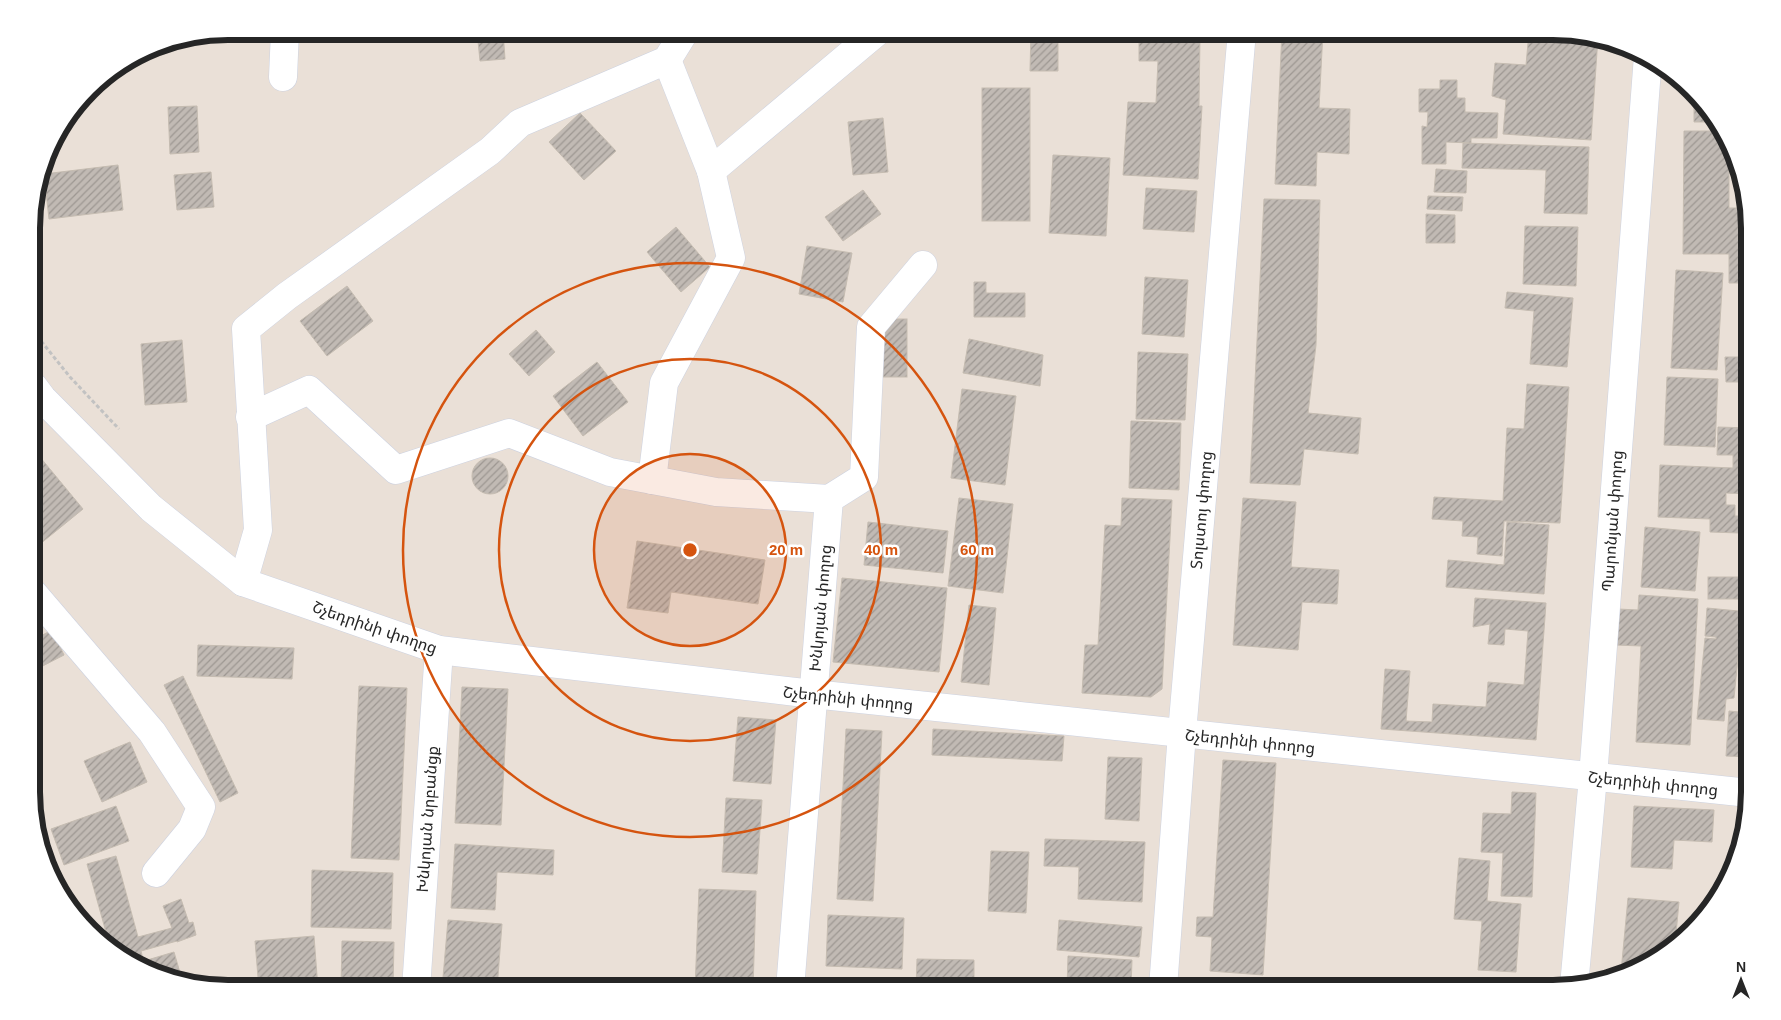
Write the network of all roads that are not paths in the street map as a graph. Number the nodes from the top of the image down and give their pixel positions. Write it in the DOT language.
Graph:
graph roads {
  1 [pos="285,40"];
  2 [pos="679,40"];
  3 [pos="867,40"];
  4 [pos="1241,40"];
  5 [pos="667,60"];
  6 [pos="1647,65"];
  7 [pos="284,77"];
  8 [pos="711,170"];
  9 [pos="923,264"];
  10 [pos="40,401"];
  11 [pos="250,417"];
  12 [pos="652,480"];
  13 [pos="829,499"];
  14 [pos="243,582"];
  15 [pos="40,601"];
  16 [pos="439,650"];
  17 [pos="813,694"];
  18 [pos="1182,734"];
  19 [pos="1593,777"];
  20 [pos="1741,793"];
  21 [pos="156,873"];
  22 [pos="1575,979"];
  23 [pos="417,980"];
  24 [pos="791,980"];
  25 [pos="1164,980"];
  1 -- 7 [label="street"];
  2 -- 5 [label="street"];
  3 -- 8 [label="street"];
  4 -- 18 [label="street, Տոլստոյ փողոց"];
  5 -- 8 [label="street"];
  5 -- 11 [label="street"];
  6 -- 19 [label="street, Պարոնյան փողոց"];
  8 -- 12 [label="street"];
  9 -- 13 [label="street"];
  10 -- 14 [label="street, Շչեդրինի փողոց"];
  11 -- 12 [label="street"];
  11 -- 14 [label="street"];
  12 -- 13 [label="street"];
  13 -- 17 [label="street, Խնկոյան փողոց"];
  14 -- 16 [label="street, Շչեդրինի փողոց"];
  15 -- 21 [label="street"];
  16 -- 17 [label="street, Շչեդրինի փողոց"];
  16 -- 23 [label="street, Խնկոյան նրբանցք"];
  17 -- 18 [label="street, Շչեդրինի փողոց"];
  17 -- 24 [label="street, Խնկոյան փողոց"];
  18 -- 19 [label="street, Շչեդրինի փողոց"];
  18 -- 25 [label="street, Տոլստոյ փողոց"];
  19 -- 20 [label="street, Շչեդրինի փողոց"];
  19 -- 22 [label="street, Պարոնյան փողոց"];
}
